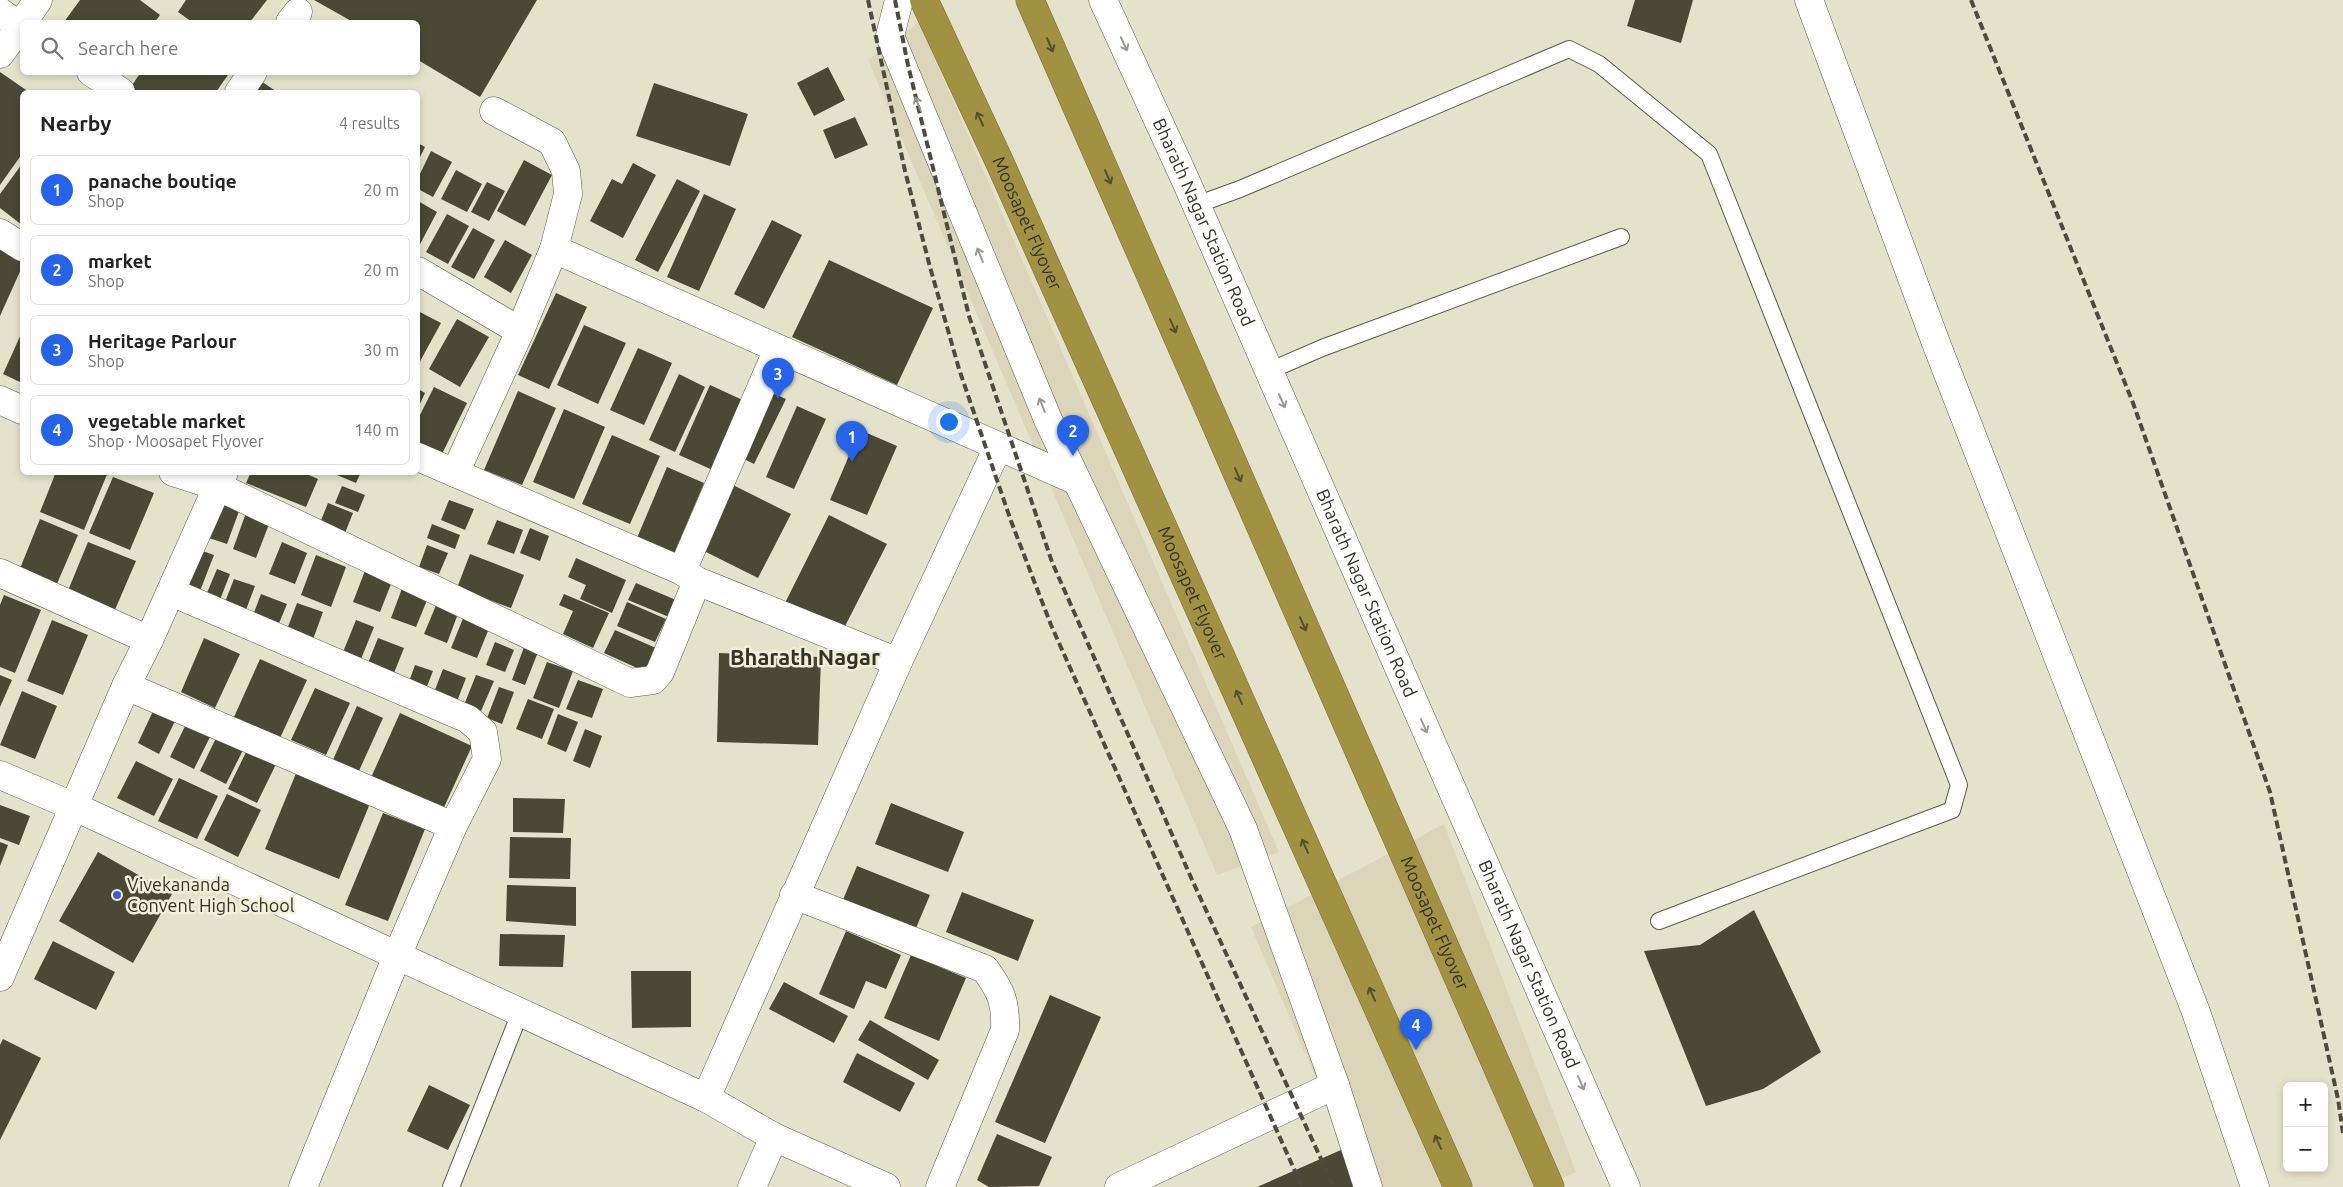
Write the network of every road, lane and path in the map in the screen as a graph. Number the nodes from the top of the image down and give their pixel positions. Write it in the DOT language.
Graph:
graph roads {
  1 [pos="38,0"];
  2 [pos="899,0"];
  3 [pos="924,0"];
  4 [pos="1030,0"];
  5 [pos="1104,0"];
  6 [pos="1809,0"];
  7 [pos="21,20"];
  8 [pos="18,23"];
  9 [pos="0,54"];
  10 [pos="96,75"];
  11 [pos="251,75"];
  12 [pos="118,90"];
  13 [pos="240,90"];
  14 [pos="494,111"];
  15 [pos="1196,205"];
  16 [pos="0,233"];
  17 [pos="1621,237"];
  18 [pos="20,246"];
  19 [pos="554,249"];
  20 [pos="420,272"];
  21 [pos="520,331"];
  22 [pos="778,349"];
  23 [pos="1269,371"];
  24 [pos="0,400"];
  25 [pos="20,409"];
  26 [pos="998,447"];
  27 [pos="420,458"];
  28 [pos="455,473"];
  29 [pos="191,475"];
  30 [pos="222,480"];
  31 [pos="1077,481"];
  32 [pos="1,575"];
  33 [pos="689,576"];
  34 [pos="171,592"];
  35 [pos="149,640"];
  36 [pos="898,662"];
  37 [pos="126,686"];
  38 [pos="0,775"];
  39 [pos="75,806"];
  40 [pos="453,826"];
  41 [pos="794,895"];
  42 [pos="1658,921"];
  43 [pos="397,956"];
  44 [pos="0,977"];
  45 [pos="520,1013"];
  46 [pos="1335,1085"];
  47 [pos="706,1098"];
  48 [pos="774,1137"];
  49 [pos="304,1187"];
  50 [pos="451,1187"];
  51 [pos="752,1187"];
  52 [pos="886,1187"];
  53 [pos="940,1187"];
  54 [pos="1119,1187"];
  55 [pos="1368,1187"];
  56 [pos="1458,1187"];
  57 [pos="1550,1187"];
  58 [pos="1626,1187"];
  59 [pos="2256,1187"];
  1 -- 7 [label="street"];
  31 -- 2 [label="street, one-way"];
  56 -- 3 [label="highway, Moosapet Flyover, one-way"];
  4 -- 57 [label="highway, Moosapet Flyover, one-way"];
  5 -- 15 [label="street, Bharath Nagar Station Road, one-way"];
  6 -- 59 [label="street"];
  8 -- 9 [label="street"];
  10 -- 12 [label="street"];
  11 -- 13 [label="street"];
  14 -- 19 [label="street"];
  15 -- 23 [label="street, Bharath Nagar Station Road"];
  15 -- 42 [label="lane"];
  16 -- 18 [label="street"];
  17 -- 23 [label="lane"];
  19 -- 21 [label="street"];
  19 -- 22 [label="street"];
  20 -- 21 [label="street"];
  21 -- 28 [label="street"];
  22 -- 26 [label="street"];
  22 -- 33 [label="street"];
  23 -- 58 [label="street, Bharath Nagar Station Road, one-way"];
  24 -- 25 [label="street"];
  26 -- 31 [label="street"];
  26 -- 36 [label="street"];
  27 -- 28 [label="street"];
  28 -- 33 [label="street"];
  29 -- 30 [label="street"];
  30 -- 33 [label="street"];
  30 -- 34 [label="street"];
  31 -- 46 [label="street"];
  32 -- 35 [label="street"];
  33 -- 36 [label="street"];
  34 -- 35 [label="street"];
  34 -- 40 [label="street"];
  35 -- 37 [label="street"];
  36 -- 41 [label="street"];
  37 -- 39 [label="street"];
  37 -- 40 [label="street"];
  38 -- 39 [label="street"];
  39 -- 43 [label="street"];
  39 -- 44 [label="street"];
  40 -- 43 [label="street"];
  41 -- 47 [label="street"];
  41 -- 53 [label="street"];
  43 -- 45 [label="street"];
  43 -- 49 [label="street"];
  45 -- 47 [label="street"];
  45 -- 50 [label="lane"];
  46 -- 54 [label="street"];
  46 -- 55 [label="street"];
  47 -- 48 [label="street"];
  48 -- 51 [label="street"];
  48 -- 52 [label="street"];
}
